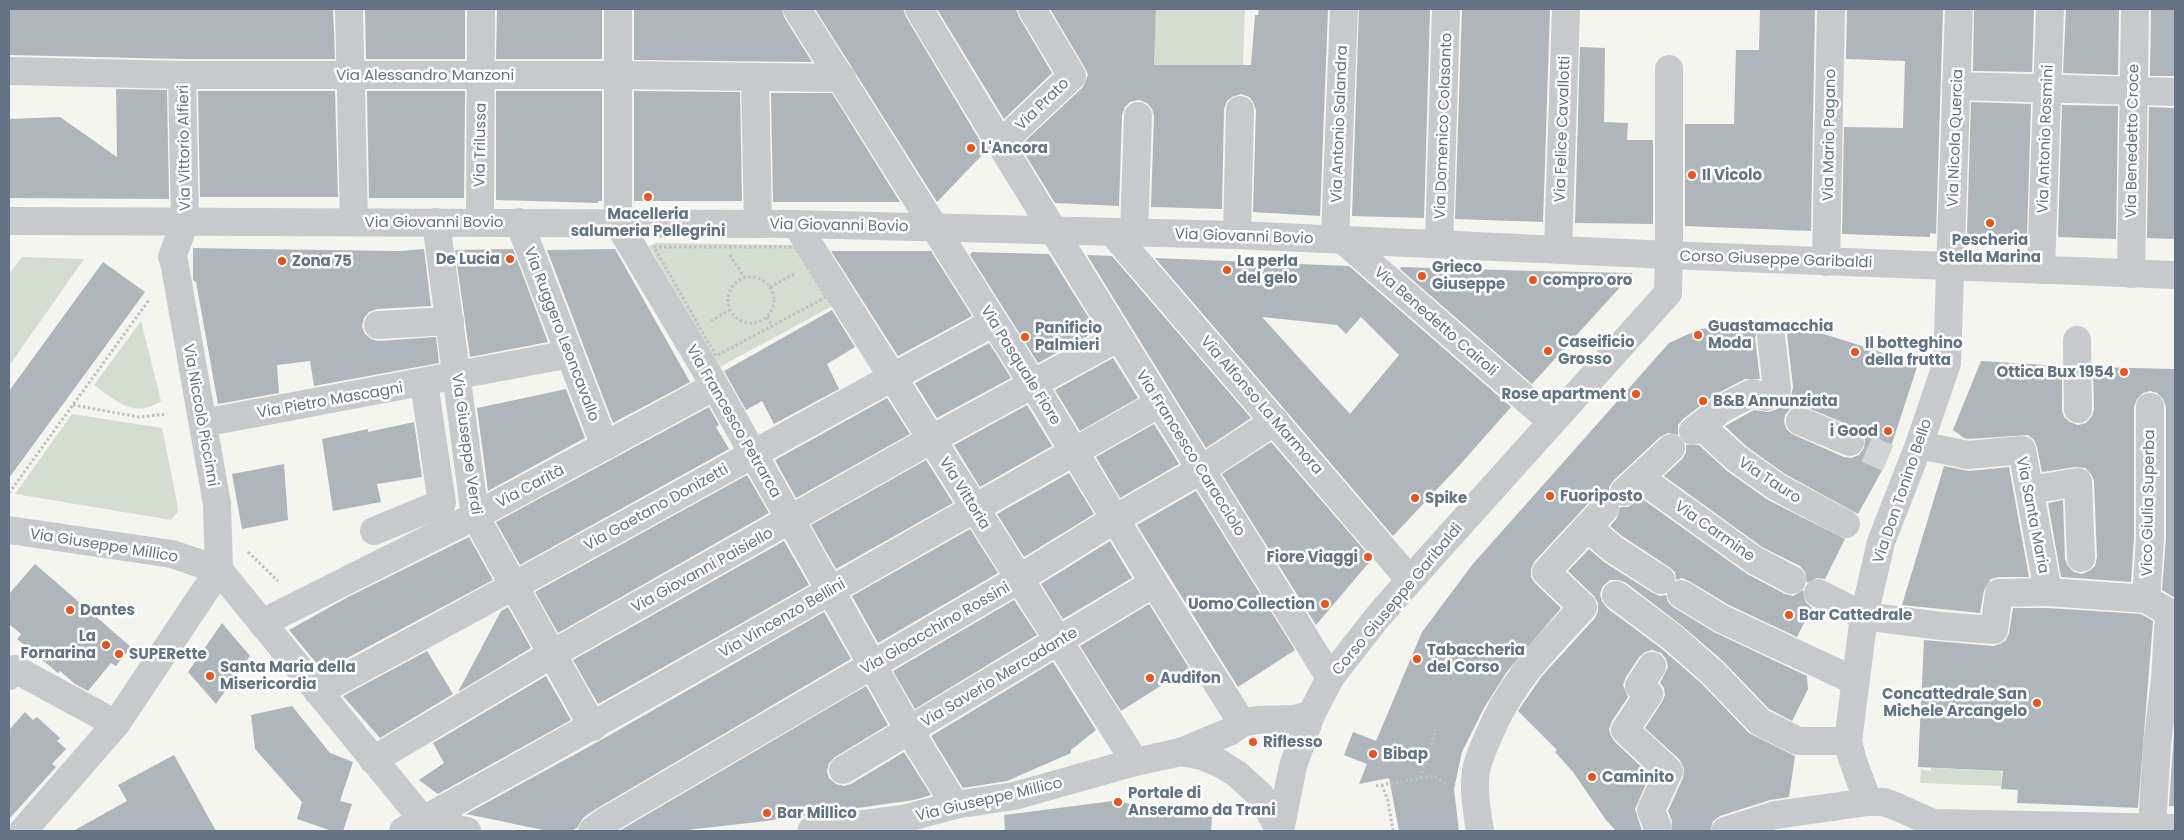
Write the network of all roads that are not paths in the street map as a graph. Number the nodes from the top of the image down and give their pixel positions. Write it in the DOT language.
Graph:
graph roads {
  1 [pos="350,9"];
  2 [pos="481,9"];
  3 [pos="618,9"];
  4 [pos="797,9"];
  5 [pos="919,9"];
  6 [pos="1032,9"];
  7 [pos="1344,9"];
  8 [pos="1446,9"];
  9 [pos="1566,9"];
  10 [pos="1831,9"];
  11 [pos="1959,9"];
  12 [pos="2050,9"];
  13 [pos="2136,9"];
  14 [pos="1668,68"];
  15 [pos="9,71"];
  16 [pos="182,75"];
  17 [pos="351,75"];
  18 [pos="481,75"];
  19 [pos="618,75"];
  20 [pos="755,77"];
  21 [pos="842,78"];
  22 [pos="1956,86"];
  23 [pos="2046,88"];
  24 [pos="2132,91"];
  25 [pos="2175,92"];
  26 [pos="1240,110"];
  27 [pos="1138,116"];
  28 [pos="1000,144"];
  29 [pos="9,221"];
  30 [pos="185,222"];
  31 [pos="354,222"];
  32 [pos="436,222"];
  33 [pos="480,222"];
  34 [pos="519,222"];
  35 [pos="618,223"];
  36 [pos="758,224"];
  37 [pos="796,224"];
  38 [pos="935,227"];
  39 [pos="1051,229"];
  40 [pos="1123,232"];
  41 [pos="1237,235"];
  42 [pos="1339,240"];
  43 [pos="1440,244"];
  44 [pos="1558,249"];
  45 [pos="1669,255"];
  46 [pos="1826,262"];
  47 [pos="1951,267"];
  48 [pos="2041,270"];
  49 [pos="2131,274"];
  50 [pos="2175,276"];
  51 [pos="450,321"];
  52 [pos="994,322"];
  53 [pos="378,325"];
  54 [pos="1771,336"];
  55 [pos="1119,337"];
  56 [pos="2077,340"];
  57 [pos="570,354"];
  58 [pos="458,376"];
  59 [pos="892,377"];
  60 [pos="424,383"];
  61 [pos="1033,384"];
  62 [pos="715,386"];
  63 [pos="1772,393"];
  64 [pos="1160,403"];
  65 [pos="2150,407"];
  66 [pos="2078,409"];
  67 [pos="1275,421"];
  68 [pos="1551,422"];
  69 [pos="203,423"];
  70 [pos="932,439"];
  71 [pos="605,446"];
  72 [pos="1670,448"];
  73 [pos="1074,451"];
  74 [pos="1882,451"];
  75 [pos="753,453"];
  76 [pos="1202,469"];
  77 [pos="2030,490"];
  78 [pos="1614,501"];
  79 [pos="975,508"];
  80 [pos="475,516"];
  81 [pos="1115,519"];
  82 [pos="791,520"];
  83 [pos="9,530"];
  84 [pos="374,531"];
  85 [pos="1881,542"];
  86 [pos="2080,558"];
  87 [pos="219,570"];
  88 [pos="1020,579"];
  89 [pos="1410,580"];
  90 [pos="1792,580"];
  91 [pos="1154,584"];
  92 [pos="516,586"];
  93 [pos="830,589"];
  94 [pos="2048,592"];
  95 [pos="1818,593"];
  96 [pos="1616,595"];
  97 [pos="2146,599"];
  98 [pos="2172,615"];
  99 [pos="1864,616"];
  100 [pos="262,623"];
  101 [pos="1059,641"];
  102 [pos="552,654"];
  103 [pos="872,664"];
  104 [pos="1652,666"];
  105 [pos="9,676"];
  106 [pos="1330,678"];
  107 [pos="1855,681"];
  108 [pos="2170,681"];
  109 [pos="318,692"];
  110 [pos="1311,715"];
  111 [pos="1242,723"];
  112 [pos="116,724"];
  113 [pos="593,727"];
  114 [pos="909,730"];
  115 [pos="1848,740"];
  116 [pos="2166,745"];
  117 [pos="1181,752"];
  118 [pos="373,760"];
  119 [pos="1135,762"];
  120 [pos="843,770"];
  121 [pos="1868,802"];
  122 [pos="955,805"];
  123 [pos="1775,823"];
  124 [pos="413,826"];
  125 [pos="1657,826"];
  126 [pos="2164,828"];
  127 [pos="1730,830"];
  128 [pos="22,831"];
  129 [pos="467,831"];
  130 [pos="592,831"];
  131 [pos="811,831"];
  132 [pos="1280,831"];
  133 [pos="1480,831"];
  1 -- 17 [label="street"];
  2 -- 18 [label="street, Via Trilussa"];
  3 -- 19 [label="street"];
  4 -- 21 [label="street, Via Pasquale Fiore"];
  5 -- 28 [label="street, Via Francesco Caracciolo"];
  6 -- 28 [label="street, Via Prato"];
  7 -- 42 [label="street, Via Antonio Salandra"];
  8 -- 43 [label="street, Via Domenico Colasanto"];
  9 -- 44 [label="street, Via Felice Cavallotti"];
  10 -- 46 [label="street, Via Mario Pagano"];
  11 -- 22 [label="street, Via Nicola Quercia"];
  12 -- 23 [label="street, Via Antonio Rosmini"];
  13 -- 24 [label="street, Via Benedetto Croce"];
  14 -- 45 [label="street"];
  15 -- 16 [label="street, Via Alessandro Manzoni"];
  16 -- 17 [label="street, Via Alessandro Manzoni"];
  16 -- 30 [label="street, Via Vittorio Alfieri"];
  17 -- 18 [label="street, Via Alessandro Manzoni"];
  17 -- 31 [label="street"];
  18 -- 19 [label="street, Via Alessandro Manzoni"];
  18 -- 33 [label="street, Via Trilussa"];
  19 -- 20 [label="street, Via Alessandro Manzoni"];
  19 -- 35 [label="street"];
  20 -- 21 [label="street, Via Alessandro Manzoni"];
  20 -- 36 [label="street"];
  21 -- 38 [label="street, Via Pasquale Fiore"];
  22 -- 23 [label="street"];
  22 -- 47 [label="street, Via Nicola Quercia"];
  23 -- 24 [label="street"];
  23 -- 48 [label="street, Via Antonio Rosmini"];
  24 -- 25 [label="street"];
  24 -- 49 [label="street, Via Benedetto Croce"];
  26 -- 41 [label="street"];
  27 -- 40 [label="street"];
  28 -- 39 [label="street, Via Francesco Caracciolo"];
  29 -- 30 [label="street, Via Giovanni Bovio"];
  30 -- 31 [label="street, Via Giovanni Bovio"];
  30 -- 69 [label="street, Via Niccolò Piccinni"];
  31 -- 32 [label="street, Via Giovanni Bovio"];
  32 -- 33 [label="street, Via Giovanni Bovio"];
  32 -- 51 [label="street, Via Giuseppe Verdi"];
  33 -- 34 [label="street, Via Giovanni Bovio"];
  34 -- 35 [label="street, Via Giovanni Bovio"];
  34 -- 57 [label="street, Via Ruggero Leoncavallo"];
  35 -- 36 [label="street, Via Giovanni Bovio"];
  35 -- 62 [label="street, Via Francesco Petrarca"];
  36 -- 37 [label="street, Via Giovanni Bovio"];
  37 -- 38 [label="street, Via Giovanni Bovio"];
  37 -- 59 [label="street, Via Vittoria"];
  38 -- 39 [label="street, Via Giovanni Bovio"];
  38 -- 52 [label="street, Via Pasquale Fiore"];
  39 -- 40 [label="street, Via Giovanni Bovio"];
  39 -- 55 [label="street, Via Francesco Caracciolo"];
  40 -- 41 [label="street, Via Giovanni Bovio"];
  40 -- 67 [label="street, Via Alfonso La Marmora"];
  41 -- 42 [label="street, Via Giovanni Bovio"];
  42 -- 43 [label="street, Via Giovanni Bovio"];
  42 -- 68 [label="street, Via Benedetto Cairoli"];
  43 -- 44 [label="street, Via Giovanni Bovio"];
  44 -- 45 [label="street, Via Giovanni Bovio"];
  45 -- 46 [label="street, Corso Giuseppe Garibaldi"];
  45 -- 68 [label="street, Corso Giuseppe Garibaldi"];
  46 -- 47 [label="street, Corso Giuseppe Garibaldi"];
  47 -- 48 [label="street, Corso Giuseppe Garibaldi"];
  47 -- 74 [label="street, Via Don Tonino Bello"];
  48 -- 49 [label="street, Corso Giuseppe Garibaldi"];
  49 -- 50 [label="street, Corso Giuseppe Garibaldi"];
  51 -- 53 [label="street"];
  51 -- 58 [label="street, Via Giuseppe Verdi"];
  52 -- 59 [label="street, Via Gaetano Donizetti"];
  52 -- 61 [label="street, Via Pasquale Fiore"];
  54 -- 63 [label="street"];
  55 -- 61 [label="street, Via Giovanni Paisiello"];
  55 -- 64 [label="street, Via Francesco Caracciolo"];
  56 -- 66 [label="street"];
  57 -- 58 [label="street, Via Pietro Mascagni"];
  57 -- 71 [label="street, Via Ruggero Leoncavallo"];
  58 -- 60 [label="street, Via Pietro Mascagni"];
  58 -- 80 [label="street, Via Giuseppe Verdi"];
  59 -- 70 [label="street, Via Vittoria"];
  59 -- 75 [label="street, Via Gaetano Donizetti"];
  60 -- 69 [label="street, Via Pietro Mascagni"];
  60 -- 84 [label="street"];
  61 -- 70 [label="street, Via Giovanni Paisiello"];
  61 -- 73 [label="street, Via Pasquale Fiore"];
  62 -- 71 [label="street, Via Carità"];
  62 -- 75 [label="street, Via Francesco Petrarca"];
  63 -- 74 [label="street"];
  63 -- 85 [label="street, Via Tauro"];
  64 -- 73 [label="street, Via Vincenzo Bellini"];
  64 -- 76 [label="street, Via Francesco Caracciolo"];
  65 -- 97 [label="street, Vico Giulia Superba"];
  67 -- 76 [label="street, Via Gioacchino Rossini"];
  67 -- 89 [label="street, Via Alfonso La Marmora"];
  68 -- 89 [label="street, Corso Giuseppe Garibaldi"];
  69 -- 87 [label="street, Via Niccolò Piccinni"];
  70 -- 79 [label="street, Via Vittoria"];
  70 -- 82 [label="street, Via Giovanni Paisiello"];
  71 -- 80 [label="street, Via Carità"];
  72 -- 78 [label="street"];
  73 -- 79 [label="street, Via Vincenzo Bellini"];
  73 -- 81 [label="street, Via Pasquale Fiore"];
  74 -- 77 [label="street, Via Santa Maria"];
  74 -- 85 [label="street, Via Don Tonino Bello"];
  75 -- 82 [label="street, Via Francesco Petrarca"];
  75 -- 92 [label="street, Via Gaetano Donizetti"];
  76 -- 81 [label="street, Via Gioacchino Rossini"];
  76 -- 106 [label="street, Via Francesco Caracciolo"];
  77 -- 86 [label="street"];
  77 -- 94 [label="street, Via Santa Maria"];
  78 -- 90 [label="street, Via Carmine"];
  78 -- 107 [label="street"];
  78 -- 133 [label="street"];
  79 -- 88 [label="street, Via Vittoria"];
  79 -- 93 [label="street, Via Vincenzo Bellini"];
  80 -- 92 [label="street, Via Giuseppe Verdi"];
  80 -- 100 [label="street, Via Carità"];
  81 -- 88 [label="street, Via Gioacchino Rossini"];
  81 -- 91 [label="street, Via Pasquale Fiore"];
  82 -- 93 [label="street, Via Francesco Petrarca"];
  82 -- 102 [label="street, Via Giovanni Paisiello"];
  83 -- 87 [label="street, Via Giuseppe Millico"];
  85 -- 99 [label="street, Via Don Tonino Bello"];
  87 -- 100 [label="street"];
  87 -- 112 [label="street"];
  88 -- 101 [label="street, Via Vittoria"];
  88 -- 103 [label="street, Via Gioacchino Rossini"];
  89 -- 106 [label="street, Corso Giuseppe Garibaldi"];
  91 -- 101 [label="street, Via Saverio Mercadante"];
  91 -- 111 [label="street, Via Pasquale Fiore"];
  92 -- 102 [label="street, Via Giuseppe Verdi"];
  92 -- 109 [label="street, Via Gaetano Donizetti"];
  93 -- 103 [label="street, Via Francesco Petrarca"];
  93 -- 113 [label="street, Via Vincenzo Bellini"];
  94 -- 97 [label="street"];
  94 -- 99 [label="street"];
  95 -- 99 [label="street"];
  96 -- 115 [label="street"];
  97 -- 98 [label="street"];
  98 -- 108 [label="street"];
  99 -- 107 [label="street, Via Don Tonino Bello"];
  100 -- 109 [label="street"];
  101 -- 114 [label="street, Via Saverio Mercadante"];
  101 -- 119 [label="street, Via Vittoria"];
  102 -- 113 [label="street, Via Giuseppe Verdi"];
  102 -- 118 [label="street, Via Giovanni Paisiello"];
  103 -- 114 [label="street, Via Francesco Petrarca"];
  103 -- 130 [label="street, Via Gioacchino Rossini"];
  104 -- 125 [label="street"];
  105 -- 112 [label="street"];
  106 -- 110 [label="street, Corso Giuseppe Garibaldi"];
  107 -- 115 [label="street, Via Don Tonino Bello"];
  108 -- 116 [label="street"];
  109 -- 118 [label="street"];
  110 -- 111 [label="street"];
  110 -- 132 [label="street, Corso Giuseppe Garibaldi"];
  111 -- 117 [label="street"];
  112 -- 128 [label="street"];
  113 -- 124 [label="street, Via Vincenzo Bellini"];
  114 -- 120 [label="street, Via Saverio Mercadante"];
  114 -- 122 [label="street, Via Francesco Petrarca"];
  115 -- 121 [label="street, Via Don Tonino Bello"];
  116 -- 126 [label="street"];
  117 -- 119 [label="street, Via Giuseppe Millico"];
  117 -- 132 [label="street"];
  118 -- 124 [label="street"];
  119 -- 122 [label="street, Via Giuseppe Millico"];
  121 -- 123 [label="street"];
  121 -- 126 [label="street"];
  122 -- 131 [label="street, Via Giuseppe Millico"];
  123 -- 127 [label="street"];
  124 -- 129 [label="street"];
}
